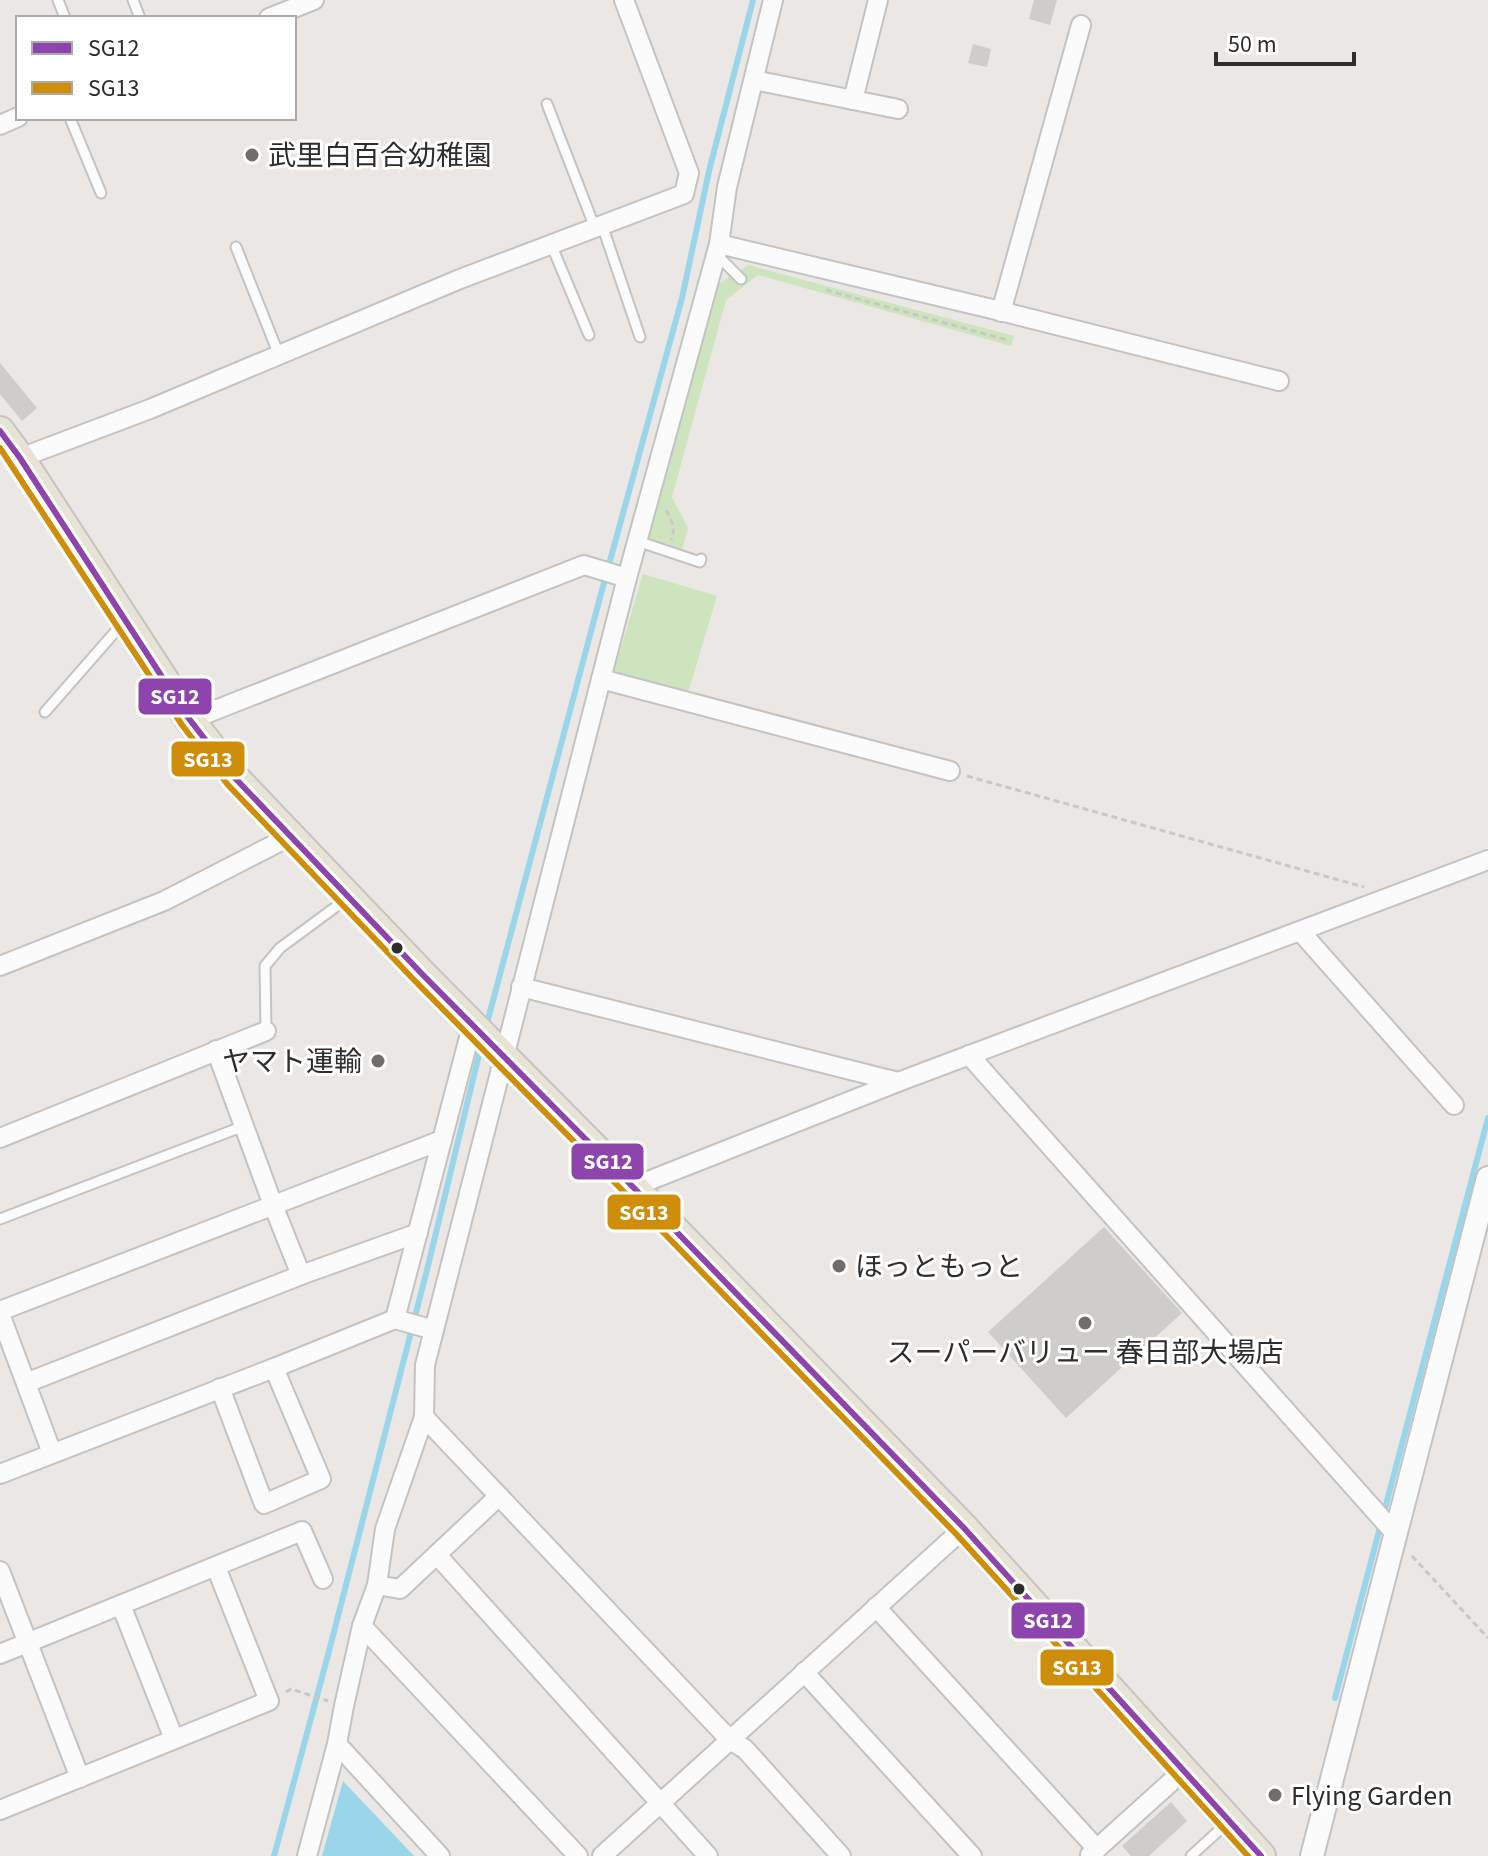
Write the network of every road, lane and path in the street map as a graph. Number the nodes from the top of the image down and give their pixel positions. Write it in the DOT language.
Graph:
graph roads {
  1 [pos="314,0"];
  2 [pos="624,0"];
  3 [pos="773,0"];
  4 [pos="878,0"];
  5 [pos="274,16"];
  6 [pos="1081,25"];
  7 [pos="754,80"];
  8 [pos="853,100"];
  9 [pos="547,104"];
  10 [pos="898,109"];
  11 [pos="71,120"];
  12 [pos="101,193"];
  13 [pos="598,226"];
  14 [pos="551,244"];
  15 [pos="236,247"];
  16 [pos="718,249"];
  17 [pos="741,279"];
  18 [pos="817,288"];
  19 [pos="1001,312"];
  20 [pos="589,335"];
  21 [pos="640,337"];
  22 [pos="1007,340"];
  23 [pos="279,355"];
  24 [pos="1279,381"];
  25 [pos="0,431"];
  26 [pos="20,458"];
  27 [pos="663,504"];
  28 [pos="637,541"];
  29 [pos="667,551"];
  30 [pos="701,559"];
  31 [pos="627,578"];
  32 [pos="125,620"];
  33 [pos="601,679"];
  34 [pos="45,712"];
  35 [pos="190,720"];
  36 [pos="950,771"];
  37 [pos="289,837"];
  38 [pos="1488,860"];
  39 [pos="1394,896"];
  40 [pos="348,898"];
  41 [pos="1300,931"];
  42 [pos="0,966"];
  43 [pos="521,987"];
  44 [pos="472,1026"];
  45 [pos="266,1031"];
  46 [pos="216,1050"];
  47 [pos="969,1055"];
  48 [pos="503,1057"];
  49 [pos="898,1082"];
  50 [pos="1454,1105"];
  51 [pos="244,1126"];
  52 [pos="0,1138"];
  53 [pos="442,1140"];
  54 [pos="1488,1178"];
  55 [pos="633,1187"];
  56 [pos="273,1205"];
  57 [pos="0,1219"];
  58 [pos="418,1233"];
  59 [pos="301,1275"];
  60 [pos="0,1313"];
  61 [pos="395,1319"];
  62 [pos="434,1330"];
  63 [pos="274,1368"];
  64 [pos="26,1383"];
  65 [pos="220,1388"];
  66 [pos="424,1417"];
  67 [pos="52,1453"];
  68 [pos="0,1474"];
  69 [pos="499,1496"];
  70 [pos="964,1528"];
  71 [pos="1394,1533"];
  72 [pos="437,1555"];
  73 [pos="216,1567"];
  74 [pos="0,1571"];
  75 [pos="323,1579"];
  76 [pos="377,1585"];
  77 [pos="121,1605"];
  78 [pos="876,1607"];
  79 [pos="362,1626"];
  80 [pos="1488,1638"];
  81 [pos="28,1642"];
  82 [pos="0,1654"];
  83 [pos="804,1672"];
  84 [pos="305,1694"];
  85 [pos="329,1702"];
  86 [pos="174,1739"];
  87 [pos="730,1740"];
  88 [pos="337,1744"];
  89 [pos="1183,1771"];
  90 [pos="80,1778"];
  91 [pos="659,1804"];
  92 [pos="0,1810"];
  93 [pos="1229,1821"];
  94 [pos="1092,1854"];
  95 [pos="307,1856"];
  96 [pos="440,1856"];
  97 [pos="578,1856"];
  98 [pos="602,1856"];
  99 [pos="708,1856"];
  100 [pos="841,1856"];
  101 [pos="972,1856"];
  102 [pos="1191,1856"];
  103 [pos="1261,1856"];
  104 [pos="1312,1856"];
  1 -- 5 [label="street"];
  2 -- 13 [label="street"];
  3 -- 7 [label="street"];
  4 -- 8 [label="street"];
  6 -- 19 [label="street"];
  7 -- 8 [label="street"];
  7 -- 16 [label="street"];
  8 -- 10 [label="street"];
  9 -- 13 [label="lane"];
  11 -- 12 [label="lane"];
  13 -- 14 [label="street"];
  13 -- 21 [label="lane"];
  14 -- 20 [label="lane"];
  14 -- 23 [label="street"];
  15 -- 23 [label="lane"];
  16 -- 17 [label="lane"];
  16 -- 19 [label="street"];
  16 -- 28 [label="street"];
  18 -- 22 [label="path"];
  19 -- 24 [label="street"];
  23 -- 26 [label="street"];
  25 -- 26 [label="main road"];
  26 -- 32 [label="main road"];
  27 -- 29 [label="path"];
  28 -- 29 [label="lane"];
  28 -- 31 [label="street"];
  29 -- 30 [label="lane"];
  31 -- 33 [label="street"];
  31 -- 35 [label="street"];
  32 -- 34 [label="lane"];
  32 -- 35 [label="main road"];
  33 -- 36 [label="street"];
  33 -- 43 [label="street"];
  35 -- 37 [label="main road"];
  36 -- 39 [label="path"];
  37 -- 40 [label="main road"];
  37 -- 42 [label="street"];
  38 -- 39 [label="street"];
  39 -- 41 [label="street"];
  40 -- 44 [label="main road"];
  40 -- 45 [label="lane"];
  41 -- 47 [label="street"];
  41 -- 50 [label="street"];
  43 -- 48 [label="street"];
  43 -- 49 [label="street"];
  44 -- 48 [label="main road"];
  44 -- 53 [label="street"];
  45 -- 46 [label="street"];
  46 -- 51 [label="street"];
  46 -- 52 [label="street"];
  47 -- 49 [label="street"];
  47 -- 71 [label="street"];
  48 -- 55 [label="main road"];
  48 -- 62 [label="street"];
  49 -- 55 [label="street"];
  51 -- 56 [label="street"];
  51 -- 57 [label="lane"];
  53 -- 56 [label="street"];
  53 -- 58 [label="street"];
  54 -- 71 [label="street"];
  55 -- 70 [label="main road"];
  56 -- 59 [label="street"];
  56 -- 60 [label="street"];
  58 -- 59 [label="street"];
  58 -- 61 [label="street"];
  59 -- 64 [label="street"];
  60 -- 64 [label="street"];
  61 -- 62 [label="street"];
  61 -- 63 [label="street"];
  62 -- 66 [label="street"];
  63 -- 65 [label="street"];
  63 -- 65 [label="street"];
  64 -- 67 [label="street"];
  65 -- 67 [label="street"];
  66 -- 69 [label="street"];
  66 -- 76 [label="street"];
  67 -- 68 [label="street"];
  69 -- 72 [label="street"];
  69 -- 87 [label="street"];
  70 -- 78 [label="street"];
  70 -- 89 [label="main road"];
  71 -- 80 [label="path"];
  71 -- 104 [label="street"];
  72 -- 76 [label="street"];
  72 -- 91 [label="street"];
  73 -- 75 [label="street"];
  73 -- 77 [label="street"];
  73 -- 86 [label="street"];
  74 -- 81 [label="street"];
  76 -- 79 [label="street"];
  77 -- 81 [label="street"];
  77 -- 86 [label="street"];
  78 -- 83 [label="street"];
  78 -- 94 [label="street"];
  79 -- 88 [label="street"];
  79 -- 97 [label="street"];
  81 -- 82 [label="street"];
  81 -- 90 [label="street"];
  83 -- 87 [label="street"];
  83 -- 101 [label="street"];
  84 -- 85 [label="path"];
  86 -- 90 [label="street"];
  87 -- 91 [label="street"];
  87 -- 100 [label="street"];
  88 -- 95 [label="street"];
  88 -- 96 [label="street"];
  89 -- 93 [label="main road"];
  89 -- 94 [label="street"];
  90 -- 92 [label="street"];
  91 -- 98 [label="street"];
  91 -- 99 [label="street"];
  93 -- 102 [label="lane"];
  93 -- 103 [label="main road"];
}
